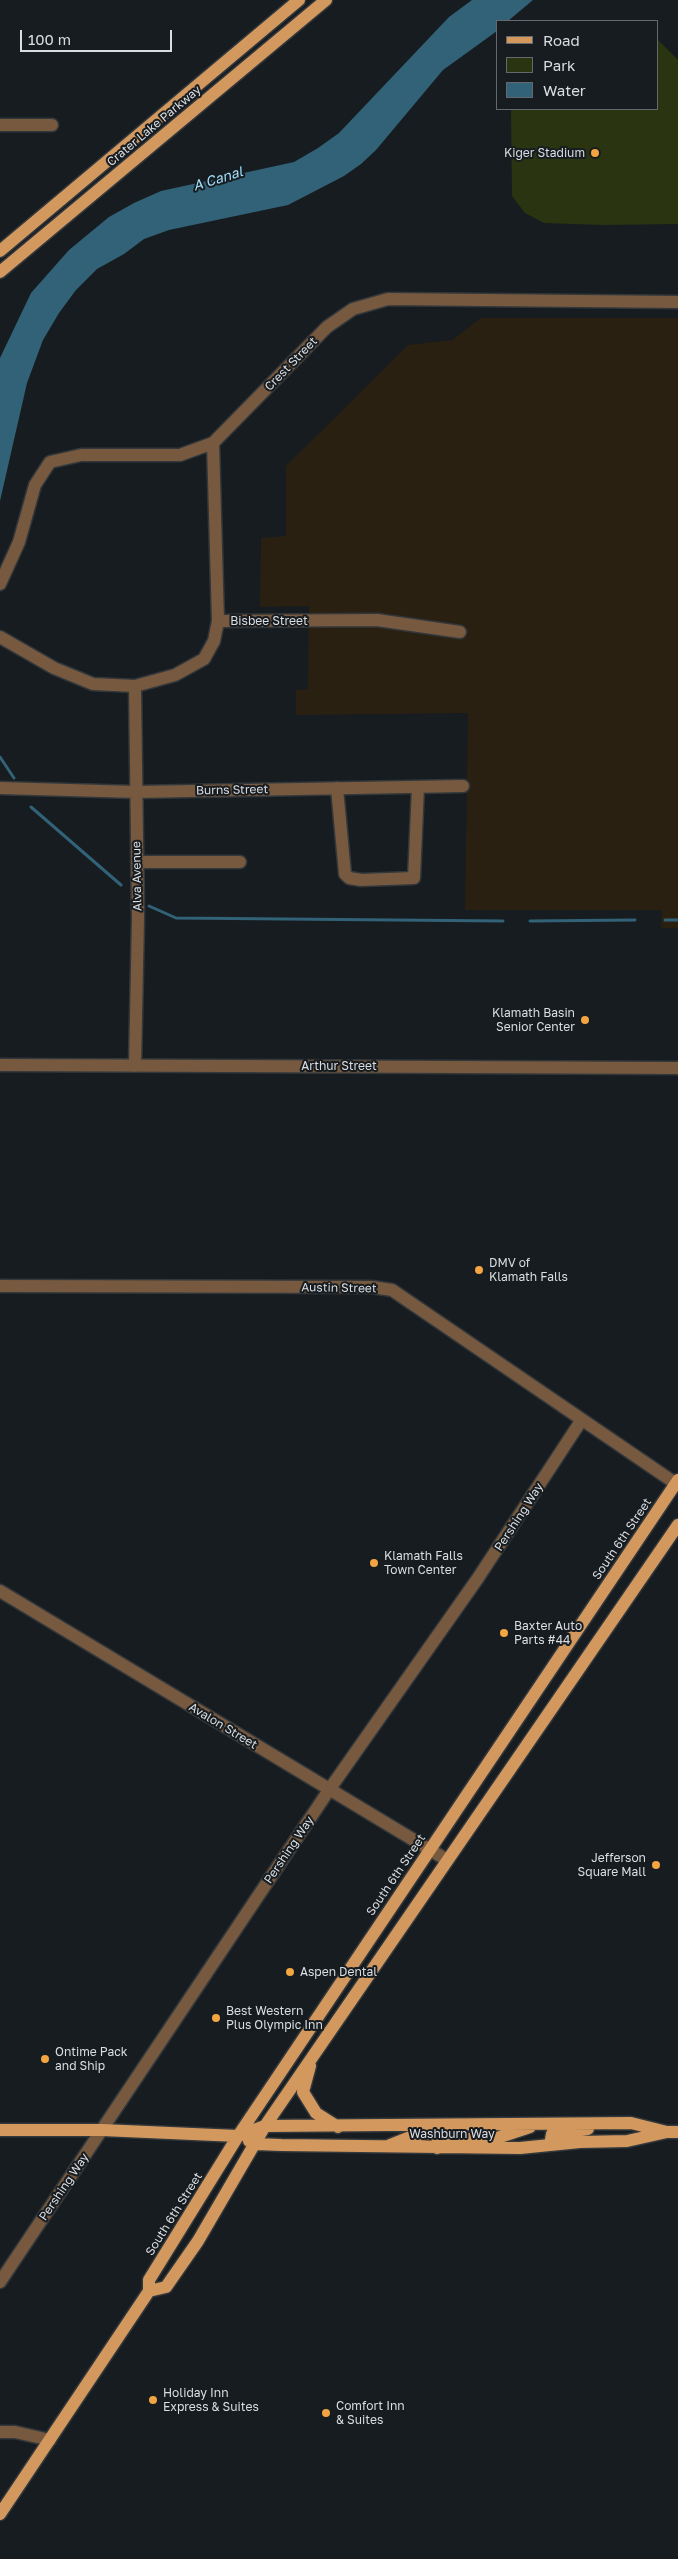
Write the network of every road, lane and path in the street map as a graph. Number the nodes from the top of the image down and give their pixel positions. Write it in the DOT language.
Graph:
graph roads {
  1 [pos="299,0"];
  2 [pos="326,0"];
  3 [pos="52,125"];
  4 [pos="0,126"];
  5 [pos="0,251"];
  6 [pos="0,272"];
  7 [pos="678,302"];
  8 [pos="213,443"];
  9 [pos="0,584"];
  10 [pos="218,621"];
  11 [pos="460,632"];
  12 [pos="0,637"];
  13 [pos="135,686"];
  14 [pos="463,786"];
  15 [pos="418,787"];
  16 [pos="0,788"];
  17 [pos="337,788"];
  18 [pos="136,792"];
  19 [pos="137,862"];
  20 [pos="240,862"];
  21 [pos="0,1065"];
  22 [pos="135,1066"];
  23 [pos="678,1068"];
  24 [pos="0,1286"];
  25 [pos="581,1421"];
  26 [pos="677,1483"];
  27 [pos="678,1526"];
  28 [pos="0,1591"];
  29 [pos="329,1790"];
  30 [pos="430,1850"];
  31 [pos="448,1860"];
  32 [pos="313,2056"];
  33 [pos="490,2123"];
  34 [pos="541,2123"];
  35 [pos="613,2123"];
  36 [pos="265,2126"];
  37 [pos="338,2127"];
  38 [pos="0,2130"];
  39 [pos="102,2130"];
  40 [pos="673,2132"];
  41 [pos="238,2136"];
  42 [pos="256,2144"];
  43 [pos="550,2145"];
  44 [pos="386,2147"];
  45 [pos="438,2148"];
  46 [pos="0,2282"];
  47 [pos="149,2291"];
  48 [pos="0,2432"];
  49 [pos="50,2440"];
  50 [pos="0,2514"];
  1 -- 5 [label="main road, Crater Lake Parkway"];
  2 -- 6 [label="main road, Crater Lake Parkway"];
  3 -- 4 [label="street"];
  7 -- 8 [label="street, Crest Street"];
  8 -- 9 [label="street, Crest Street"];
  8 -- 10 [label="street"];
  10 -- 11 [label="street, Bisbee Street"];
  10 -- 13 [label="street, Bisbee Street"];
  12 -- 13 [label="street, Bisbee Street"];
  13 -- 18 [label="street, Alva Avenue"];
  14 -- 15 [label="street, Burns Street"];
  15 -- 17 [label="street, Burns Street"];
  15 -- 17 [label="street"];
  16 -- 18 [label="street, Burns Street"];
  17 -- 18 [label="street, Burns Street"];
  18 -- 19 [label="street, Alva Avenue"];
  19 -- 20 [label="street"];
  19 -- 22 [label="street, Alva Avenue"];
  21 -- 22 [label="street, Arthur Street"];
  22 -- 23 [label="street, Arthur Street"];
  24 -- 25 [label="street, Austin Street"];
  25 -- 26 [label="street, Austin Street"];
  25 -- 29 [label="street, Pershing Way"];
  26 -- 30 [label="main road, South 6th Street"];
  27 -- 31 [label="main road"];
  28 -- 29 [label="street, Avalon Street"];
  29 -- 30 [label="street, Avalon Street"];
  29 -- 39 [label="street, Pershing Way"];
  30 -- 31 [label="street, Avalon Street"];
  30 -- 41 [label="main road, South 6th Street"];
  31 -- 32 [label="main road"];
  32 -- 36 [label="main road"];
  32 -- 37 [label="main road"];
  33 -- 34 [label="main road, Washburn Way"];
  33 -- 37 [label="main road, Washburn Way"];
  33 -- 44 [label="main road"];
  34 -- 35 [label="main road, Washburn Way"];
  34 -- 45 [label="main road"];
  35 -- 40 [label="main road, Washburn Way"];
  35 -- 43 [label="main road"];
  36 -- 37 [label="main road, Washburn Way"];
  36 -- 41 [label="main road, Washburn Way"];
  36 -- 42 [label="main road"];
  38 -- 39 [label="main road, Washburn Way"];
  39 -- 41 [label="main road, Washburn Way"];
  39 -- 46 [label="street, Pershing Way"];
  40 -- 43 [label="main road, Washburn Way"];
  41 -- 42 [label="main road, Washburn Way"];
  41 -- 47 [label="main road, South 6th Street"];
  42 -- 44 [label="main road, Washburn Way"];
  42 -- 47 [label="main road"];
  43 -- 45 [label="main road, Washburn Way"];
  44 -- 45 [label="main road, Washburn Way"];
  47 -- 49 [label="main road, South 6th Street"];
  48 -- 49 [label="street"];
  49 -- 50 [label="main road, South 6th Street"];
}
